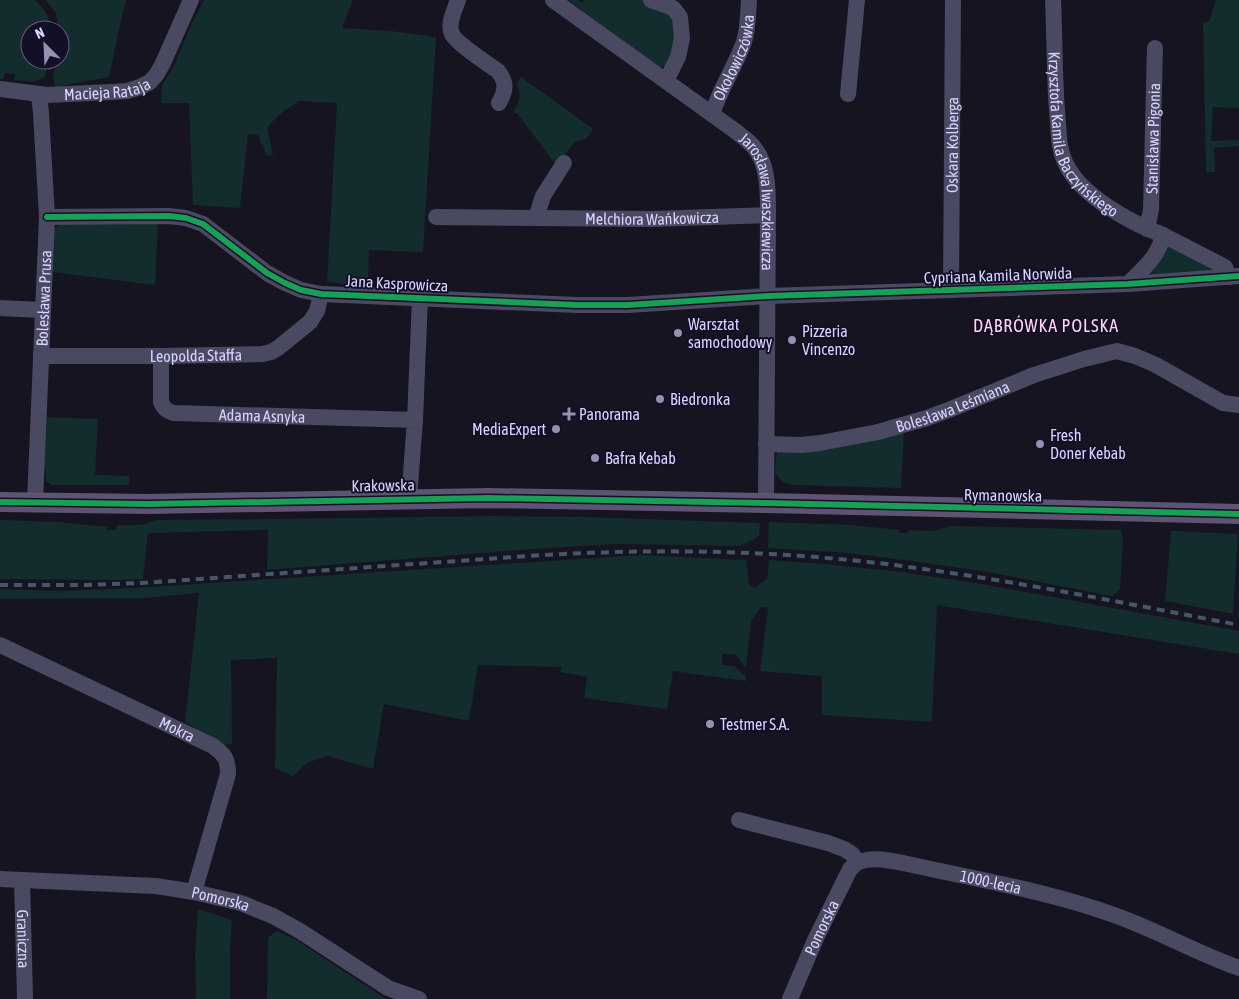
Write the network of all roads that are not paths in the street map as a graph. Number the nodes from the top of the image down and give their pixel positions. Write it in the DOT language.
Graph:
graph roads {
  1 [pos="191,0"];
  2 [pos="458,0"];
  3 [pos="553,0"];
  4 [pos="651,0"];
  5 [pos="749,0"];
  6 [pos="857,0"];
  7 [pos="953,0"];
  8 [pos="1053,0"];
  9 [pos="674,4"];
  10 [pos="1155,48"];
  11 [pos="666,81"];
  12 [pos="0,89"];
  13 [pos="848,94"];
  14 [pos="39,95"];
  15 [pos="499,103"];
  16 [pos="712,114"];
  17 [pos="564,163"];
  18 [pos="768,215"];
  19 [pos="47,217"];
  20 [pos="436,217"];
  21 [pos="536,218"];
  22 [pos="1147,229"];
  23 [pos="1163,235"];
  24 [pos="1234,277"];
  25 [pos="1128,284"];
  26 [pos="951,290"];
  27 [pos="321,294"];
  28 [pos="768,296"];
  29 [pos="420,298"];
  30 [pos="0,308"];
  31 [pos="42,310"];
  32 [pos="41,356"];
  33 [pos="161,356"];
  34 [pos="1239,404"];
  35 [pos="416,420"];
  36 [pos="766,444"];
  37 [pos="409,499"];
  38 [pos="0,502"];
  39 [pos="35,502"];
  40 [pos="766,503"];
  41 [pos="1239,514"];
  42 [pos="0,645"];
  43 [pos="739,820"];
  44 [pos="858,862"];
  45 [pos="0,879"];
  46 [pos="22,880"];
  47 [pos="194,892"];
  48 [pos="1239,968"];
  49 [pos="25,999"];
  50 [pos="419,999"];
  51 [pos="790,999"];
  1 -- 14 [label="street, Macieja Rataja"];
  2 -- 15 [label="street"];
  3 -- 11 [label="street, Jarosława Iwaszkiewicza"];
  4 -- 9 [label="street"];
  5 -- 16 [label="street, Okołowiczówka"];
  6 -- 13 [label="street"];
  7 -- 26 [label="street, Oskara Kolberga"];
  8 -- 22 [label="street, Krzysztofa Kamila Baczyńskiego"];
  9 -- 11 [label="street"];
  10 -- 22 [label="street, Stanisława Pigonia"];
  11 -- 16 [label="street, Jarosława Iwaszkiewicza"];
  12 -- 14 [label="street, Macieja Rataja"];
  14 -- 19 [label="street, Bolesława Prusa"];
  16 -- 18 [label="street, Jarosława Iwaszkiewicza"];
  17 -- 21 [label="street"];
  18 -- 21 [label="street, Melchiora Wańkowicza"];
  18 -- 28 [label="street, Jarosława Iwaszkiewicza"];
  19 -- 27 [label="street, Jana Kasprowicza"];
  19 -- 31 [label="street, Bolesława Prusa"];
  20 -- 21 [label="street, Melchiora Wańkowicza"];
  22 -- 23 [label="street, Krzysztofa Kamila Baczyńskiego"];
  23 -- 24 [label="street, Krzysztofa Kamila Baczyńskiego"];
  23 -- 25 [label="street"];
  24 -- 25 [label="street, Cypriana Kamila Norwida"];
  25 -- 26 [label="street, Cypriana Kamila Norwida"];
  26 -- 28 [label="street, Cypriana Kamila Norwida"];
  27 -- 29 [label="street, Jana Kasprowicza"];
  27 -- 33 [label="street, Leopolda Staffa"];
  28 -- 29 [label="street, Jana Kasprowicza"];
  28 -- 36 [label="street, Jarosława Iwaszkiewicza"];
  29 -- 35 [label="street"];
  30 -- 31 [label="street"];
  31 -- 32 [label="street, Bolesława Prusa"];
  32 -- 33 [label="street, Leopolda Staffa"];
  32 -- 39 [label="street, Bolesława Prusa"];
  33 -- 35 [label="street, Adama Asnyka"];
  34 -- 36 [label="street, Bolesława Leśmiana"];
  35 -- 37 [label="street"];
  36 -- 40 [label="street, Jarosława Iwaszkiewicza"];
  37 -- 39 [label="main road, Krakowska"];
  37 -- 40 [label="main road, Krakowska"];
  38 -- 39 [label="main road, Krakowska"];
  40 -- 41 [label="main road, Rymanowska"];
  42 -- 47 [label="street, Mokra"];
  43 -- 44 [label="street"];
  44 -- 48 [label="street, 1000-lecia"];
  44 -- 51 [label="street, Pomorska"];
  45 -- 46 [label="street, Pomorska"];
  46 -- 47 [label="street, Pomorska"];
  46 -- 49 [label="street, Graniczna"];
  47 -- 50 [label="street, Pomorska"];
}
